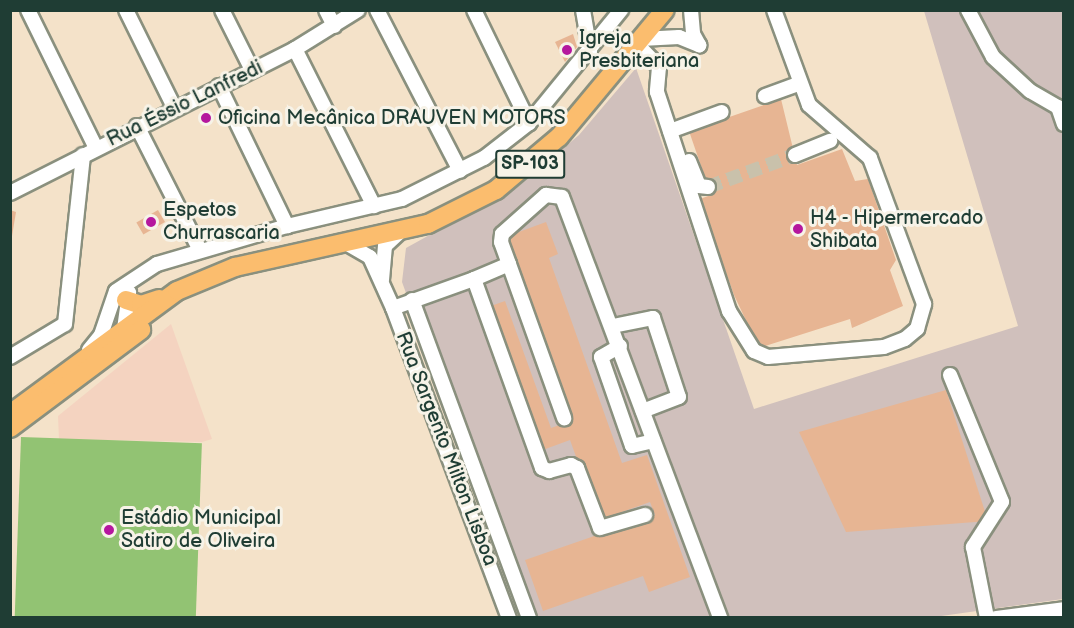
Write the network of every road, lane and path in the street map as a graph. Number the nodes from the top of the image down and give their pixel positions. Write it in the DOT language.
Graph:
graph roads {
  1 [pos="28,10"];
  2 [pos="126,10"];
  3 [pos="222,10"];
  4 [pos="326,10"];
  5 [pos="358,10"];
  6 [pos="377,10"];
  7 [pos="474,10"];
  8 [pos="583,10"];
  9 [pos="665,10"];
  10 [pos="691,10"];
  11 [pos="774,10"];
  12 [pos="968,10"];
  13 [pos="615,14"];
  14 [pos="334,26"];
  15 [pos="639,41"];
  16 [pos="296,49"];
  17 [pos="590,51"];
  18 [pos="252,70"];
  19 [pos="800,82"];
  20 [pos="219,86"];
  21 [pos="666,96"];
  22 [pos="765,96"];
  23 [pos="1061,106"];
  24 [pos="175,109"];
  25 [pos="722,112"];
  26 [pos="530,123"];
  27 [pos="1064,124"];
  28 [pos="137,126"];
  29 [pos="673,130"];
  30 [pos="830,141"];
  31 [pos="89,151"];
  32 [pos="795,155"];
  33 [pos="460,171"];
  34 [pos="12,187"];
  35 [pos="708,187"];
  36 [pos="374,206"];
  37 [pos="287,226"];
  38 [pos="406,228"];
  39 [pos="344,242"];
  40 [pos="200,250"];
  41 [pos="509,264"];
  42 [pos="140,272"];
  43 [pos="474,279"];
  44 [pos="381,282"];
  45 [pos="195,285"];
  46 [pos="169,295"];
  47 [pos="126,300"];
  48 [pos="412,300"];
  49 [pos="393,308"];
  50 [pos="613,326"];
  51 [pos="124,329"];
  52 [pos="620,346"];
  53 [pos="10,357"];
  54 [pos="76,363"];
  55 [pos="102,363"];
  56 [pos="950,375"];
  57 [pos="643,411"];
  58 [pos="10,414"];
  59 [pos="564,418"];
  60 [pos="10,428"];
  61 [pos="653,441"];
  62 [pos="645,515"];
  63 [pos="1064,609"];
  64 [pos="509,618"];
  65 [pos="529,618"];
  66 [pos="720,618"];
  67 [pos="987,618"];
  68 [pos="996,618"];
  1 -- 31 [label="street"];
  2 -- 24 [label="street"];
  3 -- 18 [label="street"];
  4 -- 14 [label="street"];
  5 -- 14 [label="street, Rua Éssio Lanfredi"];
  6 -- 33 [label="street"];
  7 -- 26 [label="street"];
  8 -- 17 [label="street"];
  9 -- 15 [label="main road, SP-103"];
  10 -- 15 [label="street"];
  11 -- 19 [label="street"];
  12 -- 23 [label="street"];
  13 -- 17 [label="street"];
  14 -- 16 [label="street, Rua Éssio Lanfredi"];
  15 -- 29 [label="street"];
  15 -- 38 [label="main road, SP-103"];
  16 -- 18 [label="street, Rua Éssio Lanfredi"];
  16 -- 36 [label="street"];
  17 -- 26 [label="street"];
  18 -- 20 [label="street, Rua Éssio Lanfredi"];
  19 -- 22 [label="street"];
  19 -- 29 [label="street"];
  20 -- 24 [label="street, Rua Éssio Lanfredi"];
  20 -- 37 [label="street"];
  21 -- 29 [label="street"];
  23 -- 27 [label="street"];
  24 -- 28 [label="street, Rua Éssio Lanfredi"];
  25 -- 29 [label="street"];
  26 -- 33 [label="street"];
  28 -- 31 [label="street, Rua Éssio Lanfredi"];
  28 -- 40 [label="street"];
  29 -- 35 [label="street"];
  30 -- 32 [label="street"];
  31 -- 34 [label="street, Rua Éssio Lanfredi"];
  31 -- 53 [label="street"];
  33 -- 36 [label="street"];
  36 -- 37 [label="street"];
  37 -- 40 [label="street"];
  38 -- 39 [label="main road, SP-103"];
  38 -- 44 [label="street"];
  39 -- 44 [label="street, Rua Sargento Milton Lisboa"];
  39 -- 45 [label="main road, SP-103"];
  40 -- 42 [label="street"];
  41 -- 43 [label="street"];
  41 -- 50 [label="street"];
  41 -- 59 [label="street"];
  42 -- 47 [label="street"];
  42 -- 54 [label="street"];
  43 -- 48 [label="street"];
  43 -- 62 [label="street"];
  44 -- 49 [label="street, Rua Sargento Milton Lisboa"];
  45 -- 46 [label="main road, SP-103"];
  45 -- 55 [label="main road"];
  46 -- 47 [label="main road"];
  46 -- 51 [label="main road, SP-103"];
  47 -- 51 [label="street"];
  48 -- 49 [label="street"];
  48 -- 65 [label="street"];
  49 -- 64 [label="street, Rua Sargento Milton Lisboa"];
  50 -- 52 [label="street"];
  50 -- 57 [label="street"];
  51 -- 54 [label="main road, SP-103"];
  51 -- 55 [label="main road"];
  52 -- 57 [label="street"];
  52 -- 61 [label="street"];
  54 -- 58 [label="main road, SP-103"];
  55 -- 60 [label="main road"];
  56 -- 67 [label="street"];
  57 -- 61 [label="street"];
  61 -- 66 [label="street"];
  63 -- 68 [label="street"];
}
